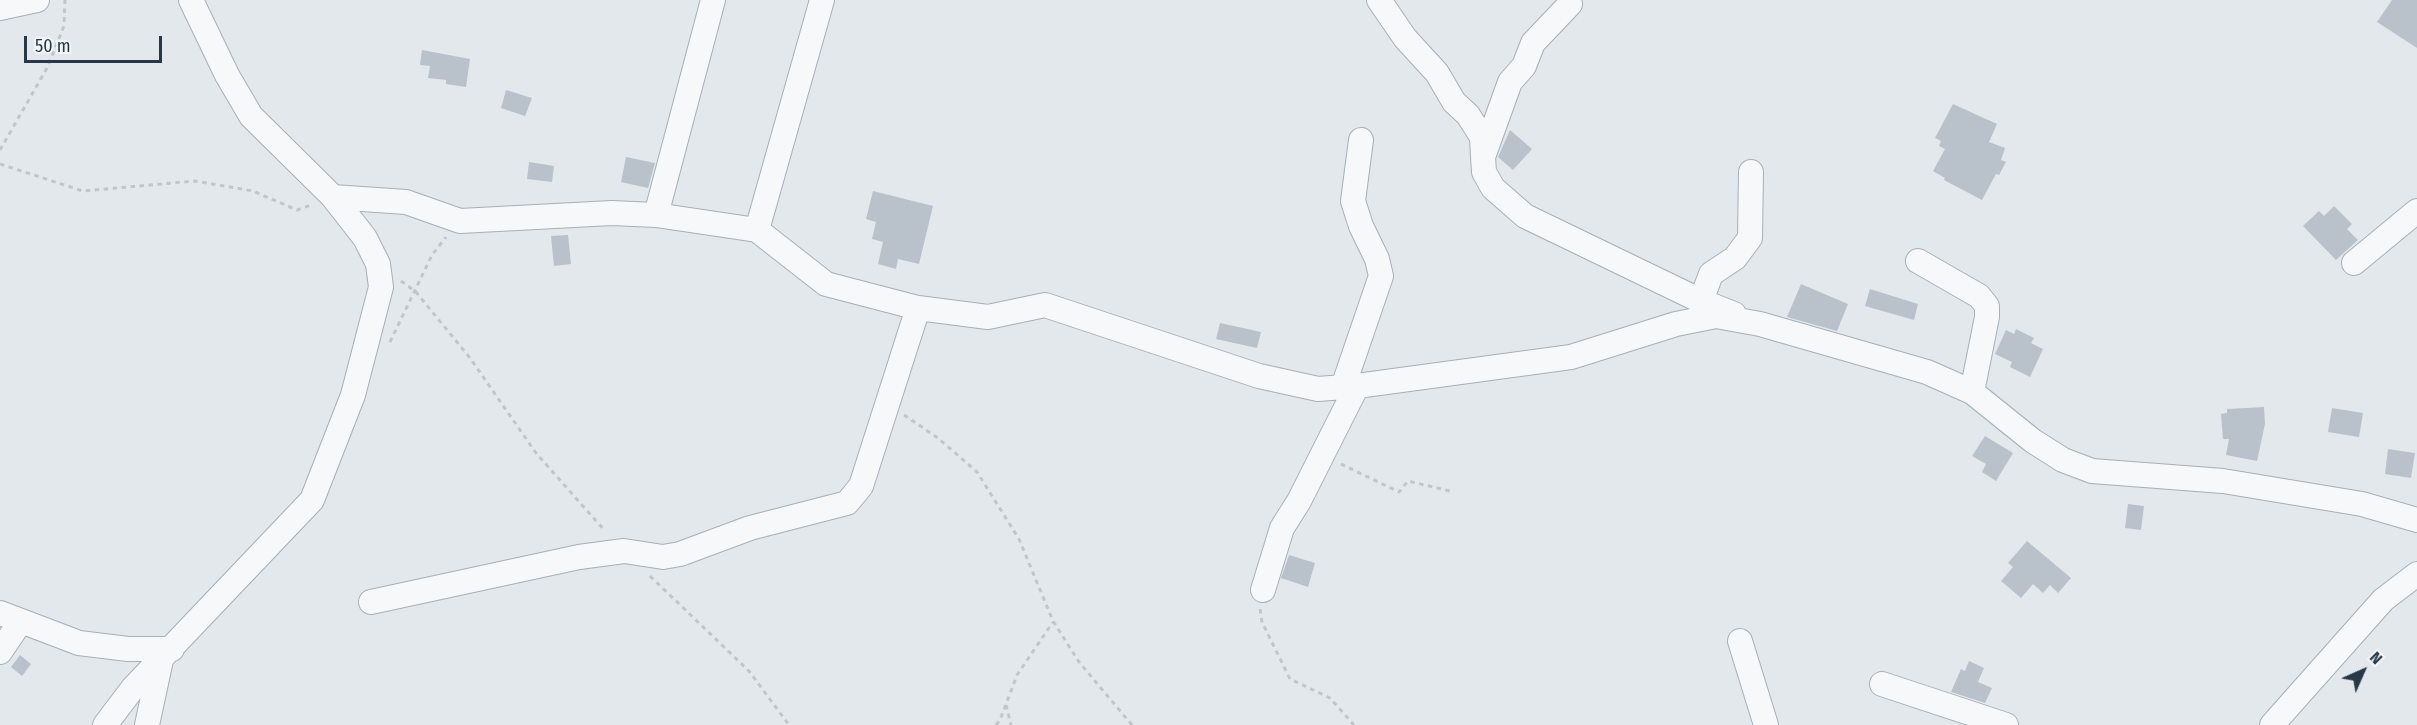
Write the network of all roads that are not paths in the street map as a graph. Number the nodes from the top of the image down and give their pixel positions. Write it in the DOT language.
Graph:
graph roads {
  1 [pos="37,0"];
  2 [pos="191,0"];
  3 [pos="713,0"];
  4 [pos="822,0"];
  5 [pos="1379,0"];
  6 [pos="1570,4"];
  7 [pos="0,8"];
  8 [pos="1361,140"];
  9 [pos="1483,157"];
  10 [pos="1751,172"];
  11 [pos="333,197"];
  12 [pos="2417,211"];
  13 [pos="656,215"];
  14 [pos="757,231"];
  15 [pos="1918,261"];
  16 [pos="2354,263"];
  17 [pos="1701,300"];
  18 [pos="918,308"];
  19 [pos="1760,324"];
  20 [pos="1350,387"];
  21 [pos="1972,392"];
  22 [pos="2417,520"];
  23 [pos="2417,574"];
  24 [pos="1263,590"];
  25 [pos="371,602"];
  26 [pos="11,617"];
  27 [pos="1740,641"];
  28 [pos="0,652"];
  29 [pos="166,655"];
  30 [pos="1882,684"];
  31 [pos="105,725"];
  32 [pos="147,725"];
  33 [pos="1766,725"];
  34 [pos="2006,725"];
  35 [pos="2272,725"];
  1 -- 7 [label="street"];
  2 -- 11 [label="street"];
  3 -- 13 [label="street"];
  4 -- 14 [label="street"];
  5 -- 9 [label="street"];
  6 -- 9 [label="street"];
  8 -- 20 [label="street"];
  9 -- 17 [label="street"];
  10 -- 17 [label="street"];
  11 -- 13 [label="street"];
  11 -- 29 [label="street"];
  12 -- 16 [label="street"];
  13 -- 14 [label="street"];
  14 -- 18 [label="street"];
  15 -- 21 [label="street"];
  17 -- 19 [label="street"];
  18 -- 20 [label="street"];
  18 -- 25 [label="street"];
  19 -- 20 [label="street"];
  19 -- 21 [label="street"];
  20 -- 24 [label="street"];
  21 -- 22 [label="street"];
  23 -- 35 [label="street"];
  26 -- 28 [label="street"];
  26 -- 29 [label="street"];
  27 -- 33 [label="street"];
  29 -- 31 [label="street"];
  29 -- 32 [label="street"];
  30 -- 34 [label="street"];
}
